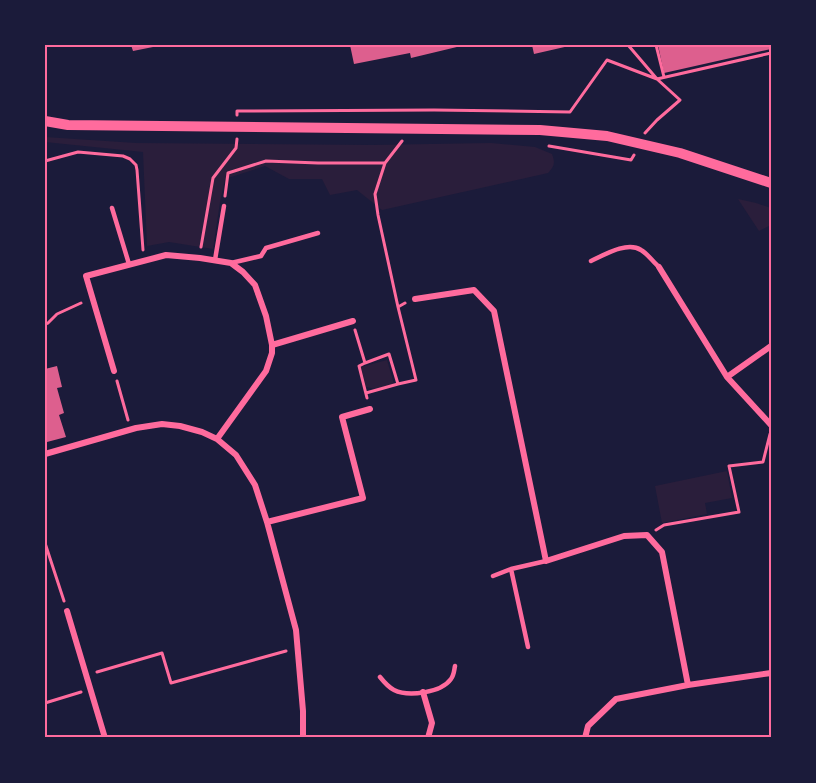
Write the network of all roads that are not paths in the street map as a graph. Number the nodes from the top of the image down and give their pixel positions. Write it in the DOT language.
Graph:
graph roads {
  1 [pos="45,121"];
  2 [pos="771,183"];
  3 [pos="224,206"];
  4 [pos="112,208"];
  5 [pos="318,233"];
  6 [pos="215,260"];
  7 [pos="591,261"];
  8 [pos="231,263"];
  9 [pos="129,264"];
  10 [pos="659,267"];
  11 [pos="415,299"];
  12 [pos="353,321"];
  13 [pos="272,345"];
  14 [pos="771,346"];
  15 [pos="114,371"];
  16 [pos="727,377"];
  17 [pos="370,409"];
  18 [pos="771,425"];
  19 [pos="218,439"];
  20 [pos="45,454"];
  21 [pos="267,522"];
  22 [pos="546,561"];
  23 [pos="510,569"];
  24 [pos="493,576"];
  25 [pos="67,611"];
  26 [pos="528,647"];
  27 [pos="455,666"];
  28 [pos="771,673"];
  29 [pos="380,677"];
  30 [pos="688,685"];
  31 [pos="423,692"];
  32 [pos="105,738"];
  33 [pos="303,738"];
  34 [pos="428,738"];
  35 [pos="585,738"];
  1 -- 2 [label="street"];
  3 -- 6 [label="lane"];
  4 -- 9 [label="lane"];
  5 -- 8 [label="lane"];
  6 -- 8 [label="street"];
  6 -- 9 [label="street"];
  7 -- 10 [label="lane"];
  8 -- 13 [label="street"];
  9 -- 15 [label="street"];
  10 -- 16 [label="street"];
  11 -- 22 [label="street"];
  12 -- 13 [label="street"];
  13 -- 19 [label="street"];
  14 -- 16 [label="street"];
  16 -- 18 [label="street"];
  17 -- 21 [label="street"];
  19 -- 20 [label="street"];
  19 -- 21 [label="street"];
  21 -- 33 [label="street"];
  22 -- 23 [label="lane"];
  22 -- 30 [label="street"];
  23 -- 24 [label="lane"];
  23 -- 26 [label="lane"];
  25 -- 32 [label="street"];
  27 -- 31 [label="lane"];
  28 -- 30 [label="street"];
  29 -- 31 [label="lane"];
  30 -- 35 [label="street"];
  31 -- 34 [label="street"];
}
